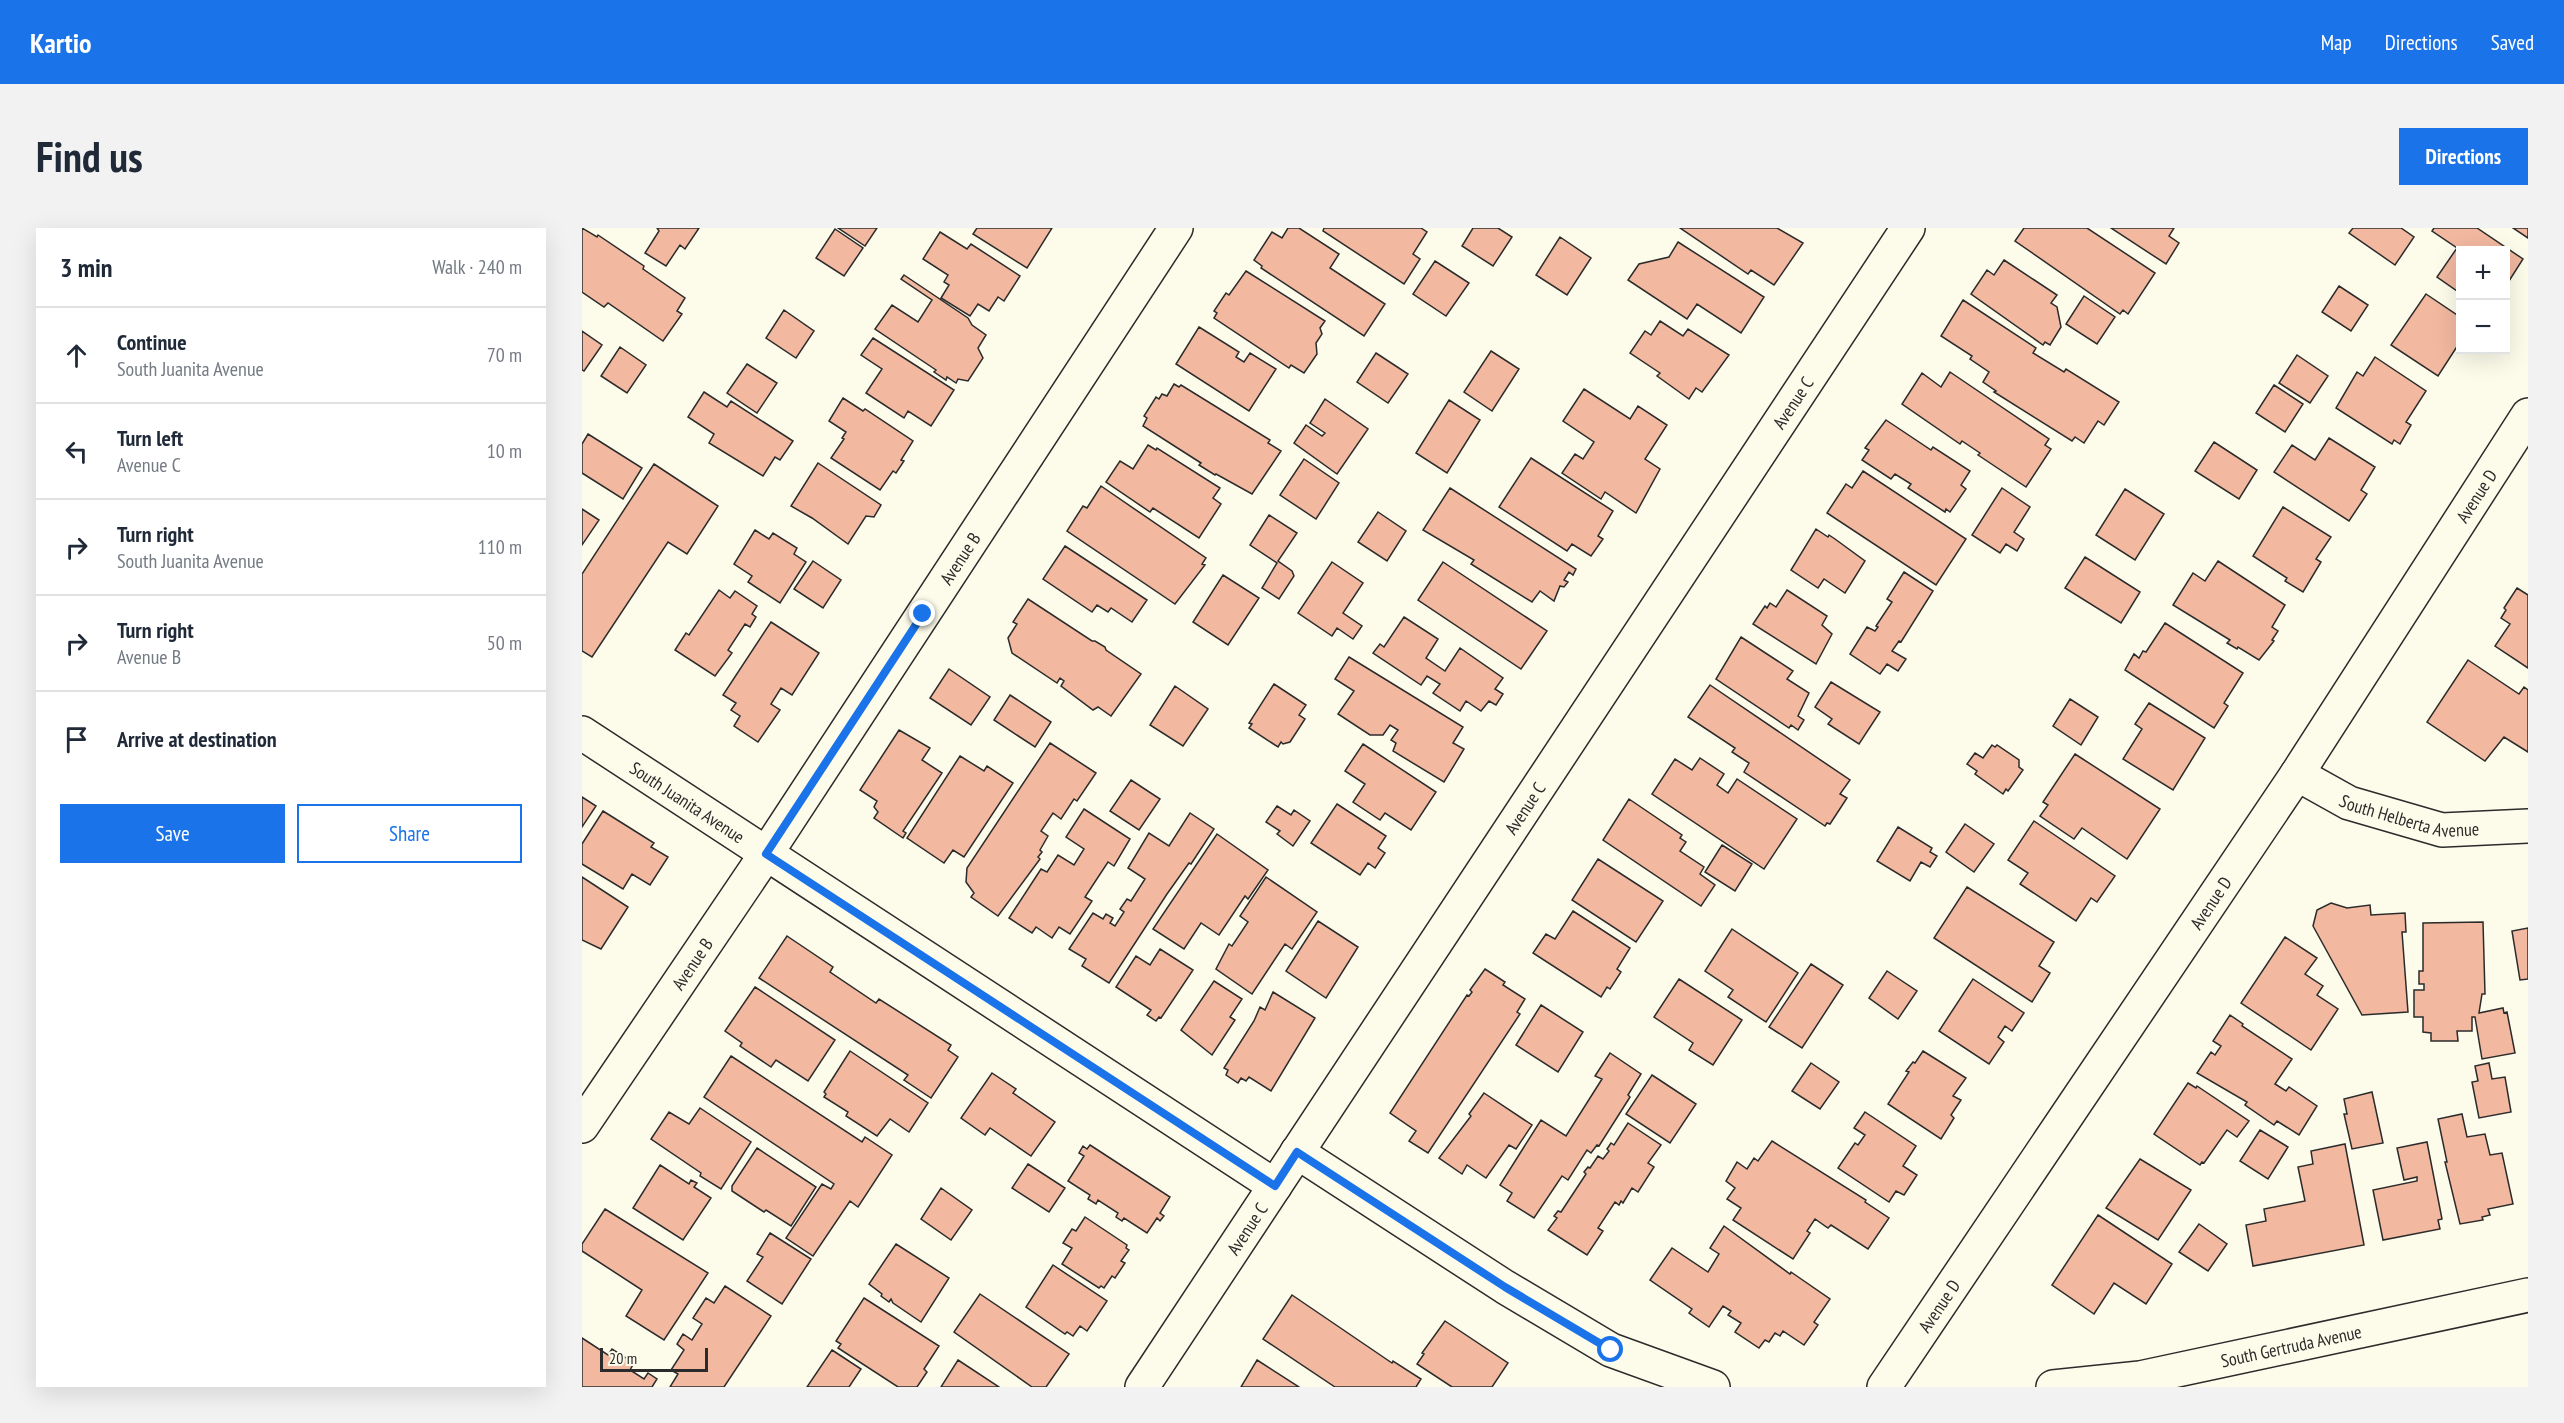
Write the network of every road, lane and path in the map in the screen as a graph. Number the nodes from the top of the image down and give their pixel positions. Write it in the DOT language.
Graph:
graph roads {
  1 [pos="1176,228"];
  2 [pos="1908,228"];
  3 [pos="2528,415"];
  4 [pos="582,733"];
  5 [pos="2297,774"];
  6 [pos="2528,826"];
  7 [pos="766,854"];
  8 [pos="582,1126"];
  9 [pos="1297,1152"];
  10 [pos="1275,1186"];
  11 [pos="2528,1295"];
  12 [pos="1142,1387"];
  13 [pos="1713,1387"];
  14 [pos="1884,1387"];
  15 [pos="2052,1387"];
  1 -- 7 [label="street, Avenue B"];
  2 -- 9 [label="street, Avenue C"];
  3 -- 5 [label="street, Avenue D"];
  4 -- 7 [label="street, South Juanita Avenue"];
  5 -- 6 [label="street, South Helberta Avenue"];
  5 -- 14 [label="street, Avenue D"];
  7 -- 8 [label="street, Avenue B"];
  7 -- 10 [label="street, South Juanita Avenue"];
  9 -- 10 [label="street, Avenue C"];
  9 -- 13 [label="street"];
  10 -- 12 [label="street, Avenue C"];
  11 -- 15 [label="street, South Gertruda Avenue"];
}
